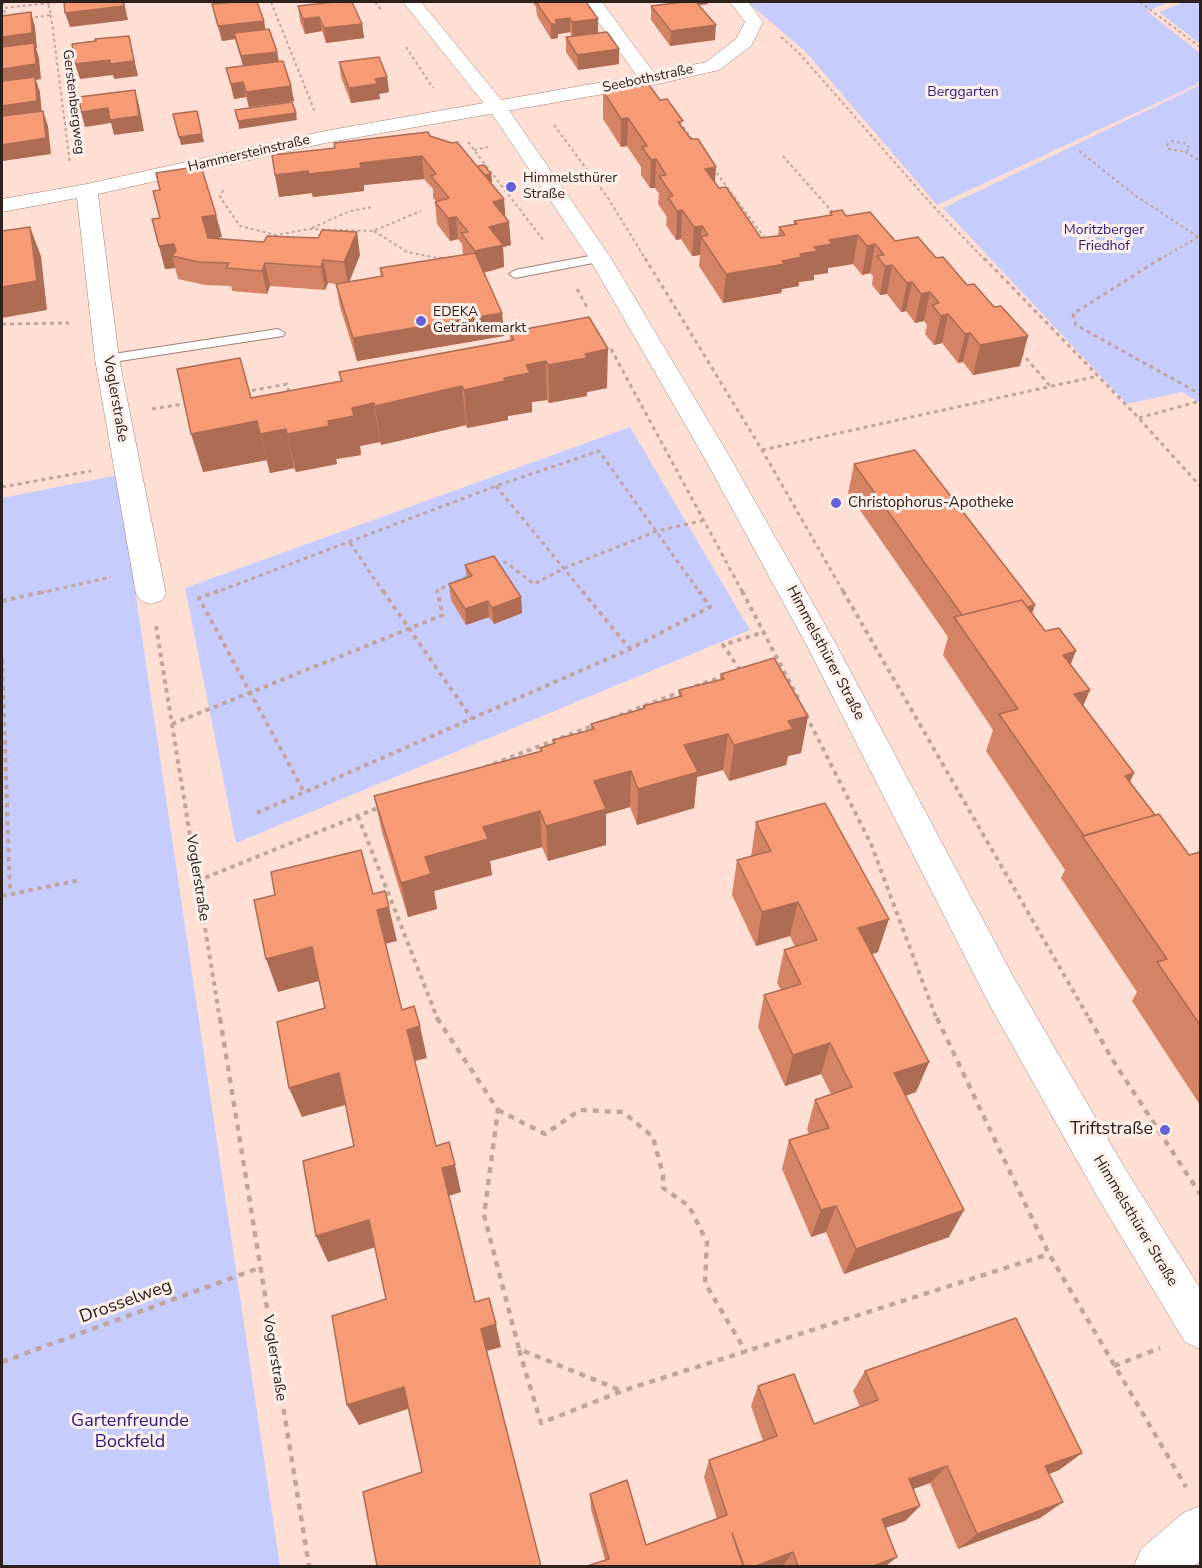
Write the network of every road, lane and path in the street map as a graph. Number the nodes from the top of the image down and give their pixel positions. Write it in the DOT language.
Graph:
graph roads {
  1 [pos="3,2"];
  2 [pos="59,2"];
  3 [pos="271,2"];
  4 [pos="375,2"];
  5 [pos="412,2"];
  6 [pos="592,2"];
  7 [pos="739,2"];
  8 [pos="1140,2"];
  9 [pos="48,3"];
  10 [pos="4,8"];
  11 [pos="51,15"];
  12 [pos="29,18"];
  13 [pos="387,18"];
  14 [pos="2,21"];
  15 [pos="754,22"];
  16 [pos="405,45"];
  17 [pos="1200,47"];
  18 [pos="649,80"];
  19 [pos="535,101"];
  20 [pos="497,107"];
  21 [pos="451,115"];
  22 [pos="325,137"];
  23 [pos="699,149"];
  24 [pos="1079,151"];
  25 [pos="1185,152"];
  26 [pos="783,156"];
  27 [pos="239,157"];
  28 [pos="1200,161"];
  29 [pos="713,168"];
  30 [pos="80,191"];
  31 [pos="2,205"];
  32 [pos="740,205"];
  33 [pos="372,207"];
  34 [pos="730,207"];
  35 [pos="421,211"];
  36 [pos="838,219"];
  37 [pos="309,229"];
  38 [pos="373,231"];
  39 [pos="882,234"];
  40 [pos="1200,237"];
  41 [pos="898,244"];
  42 [pos="765,250"];
  43 [pos="600,258"];
  44 [pos="453,261"];
  45 [pos="562,265"];
  46 [pos="515,274"];
  47 [pos="590,313"];
  48 [pos="103,322"];
  49 [pos="2,324"];
  50 [pos="278,333"];
  51 [pos="607,341"];
  52 [pos="1017,346"];
  53 [pos="107,358"];
  54 [pos="1098,376"];
  55 [pos="1050,386"];
  56 [pos="242,393"];
  57 [pos="1200,394"];
  58 [pos="197,401"];
  59 [pos="1200,401"];
  60 [pos="292,402"];
  61 [pos="119,416"];
  62 [pos="1139,418"];
  63 [pos="762,450"];
  64 [pos="127,464"];
  65 [pos="496,486"];
  66 [pos="1200,486"];
  67 [pos="2,487"];
  68 [pos="705,520"];
  69 [pos="657,531"];
  70 [pos="350,543"];
  71 [pos="565,568"];
  72 [pos="147,569"];
  73 [pos="486,570"];
  74 [pos="476,574"];
  75 [pos="151,594"];
  76 [pos="2,601"];
  77 [pos="409,629"];
  78 [pos="764,632"];
  79 [pos="630,650"];
  80 [pos="2,659"];
  81 [pos="252,693"];
  82 [pos="472,720"];
  83 [pos="172,724"];
  84 [pos="478,770"];
  85 [pos="304,792"];
  86 [pos="391,803"];
  87 [pos="257,813"];
  88 [pos="358,816"];
  89 [pos="80,880"];
  90 [pos="197,881"];
  91 [pos="10,893"];
  92 [pos="2,896"];
  93 [pos="498,1110"];
  94 [pos="1200,1194"];
  95 [pos="1048,1254"];
  96 [pos="259,1268"];
  97 [pos="1200,1327"];
  98 [pos="1168,1345"];
  99 [pos="519,1349"];
  100 [pos="746,1352"];
  101 [pos="2,1362"];
  102 [pos="1114,1366"];
  103 [pos="622,1391"];
  104 [pos="1195,1512"];
  105 [pos="309,1566"];
  106 [pos="1158,1566"];
  1 -- 10 [label="path"];
  2 -- 9 [label="path"];
  3 -- 22 [label="path"];
  4 -- 13 [label="path"];
  5 -- 20 [label="street, Himmelsthürer Straße"];
  6 -- 18 [label="street"];
  7 -- 15 [label="street"];
  8 -- 17 [label="path"];
  9 -- 10 [label="path"];
  9 -- 11 [label="path, Gerstenbergweg"];
  10 -- 14 [label="path"];
  11 -- 12 [label="path"];
  11 -- 30 [label="path, Gerstenbergweg"];
  15 -- 18 [label="street, Seebothstraße"];
  15 -- 54 [label="path"];
  16 -- 21 [label="path"];
  18 -- 19 [label="street, Seebothstraße"];
  18 -- 23 [label="path"];
  19 -- 20 [label="street, Seebothstraße"];
  19 -- 63 [label="path"];
  20 -- 21 [label="street, Hammersteinstraße"];
  20 -- 43 [label="street, Himmelsthürer Straße"];
  21 -- 22 [label="street, Hammersteinstraße"];
  21 -- 45 [label="path"];
  22 -- 27 [label="street, Hammersteinstraße"];
  24 -- 40 [label="path"];
  25 -- 25 [label="path"];
  25 -- 28 [label="path"];
  26 -- 36 [label="path"];
  27 -- 30 [label="street, Hammersteinstraße"];
  27 -- 37 [label="path"];
  29 -- 32 [label="path"];
  30 -- 31 [label="street, Hammersteinstraße"];
  30 -- 48 [label="street, Voglerstraße"];
  32 -- 34 [label="path"];
  32 -- 42 [label="path"];
  33 -- 37 [label="path"];
  35 -- 38 [label="path"];
  37 -- 38 [label="path"];
  38 -- 44 [label="path"];
  39 -- 41 [label="path"];
  40 -- 57 [label="path"];
  43 -- 45 [label="lane"];
  43 -- 97 [label="street, Himmelsthürer Straße"];
  45 -- 46 [label="lane"];
  45 -- 47 [label="path"];
  48 -- 49 [label="path"];
  48 -- 53 [label="street, Voglerstraße"];
  50 -- 53 [label="lane"];
  51 -- 68 [label="path"];
  52 -- 55 [label="path"];
  53 -- 61 [label="street, Voglerstraße"];
  54 -- 55 [label="path"];
  54 -- 62 [label="path"];
  55 -- 63 [label="path"];
  56 -- 60 [label="path"];
  58 -- 61 [label="path"];
  59 -- 62 [label="path"];
  61 -- 64 [label="street, Voglerstraße"];
  62 -- 66 [label="path"];
  63 -- 94 [label="path"];
  64 -- 67 [label="path"];
  64 -- 72 [label="street, Voglerstraße"];
  65 -- 69 [label="path"];
  65 -- 70 [label="path"];
  65 -- 71 [label="path"];
  68 -- 69 [label="path"];
  68 -- 78 [label="path"];
  69 -- 71 [label="path"];
  69 -- 79 [label="path"];
  70 -- 77 [label="path"];
  70 -- 81 [label="path"];
  71 -- 73 [label="path"];
  71 -- 79 [label="path"];
  72 -- 75 [label="street, Voglerstraße"];
  72 -- 76 [label="path"];
  74 -- 77 [label="path"];
  75 -- 83 [label="path, Voglerstraße"];
  77 -- 81 [label="path"];
  77 -- 82 [label="path"];
  78 -- 84 [label="path"];
  78 -- 95 [label="path"];
  79 -- 82 [label="path"];
  80 -- 91 [label="path"];
  81 -- 83 [label="path"];
  81 -- 85 [label="path"];
  82 -- 85 [label="path"];
  83 -- 90 [label="path, Voglerstraße"];
  85 -- 87 [label="path"];
  86 -- 88 [label="path"];
  88 -- 90 [label="path"];
  88 -- 93 [label="path"];
  89 -- 91 [label="path"];
  90 -- 96 [label="path, Voglerstraße"];
  91 -- 92 [label="path"];
  93 -- 99 [label="path"];
  93 -- 100 [label="path"];
  95 -- 100 [label="path"];
  95 -- 102 [label="path"];
  96 -- 101 [label="path, Drosselweg"];
  96 -- 105 [label="path, Voglerstraße"];
  98 -- 102 [label="path"];
  99 -- 103 [label="path"];
  99 -- 103 [label="path"];
  100 -- 103 [label="path"];
  102 -- 104 [label="path"];
  104 -- 106 [label="street"];
}
